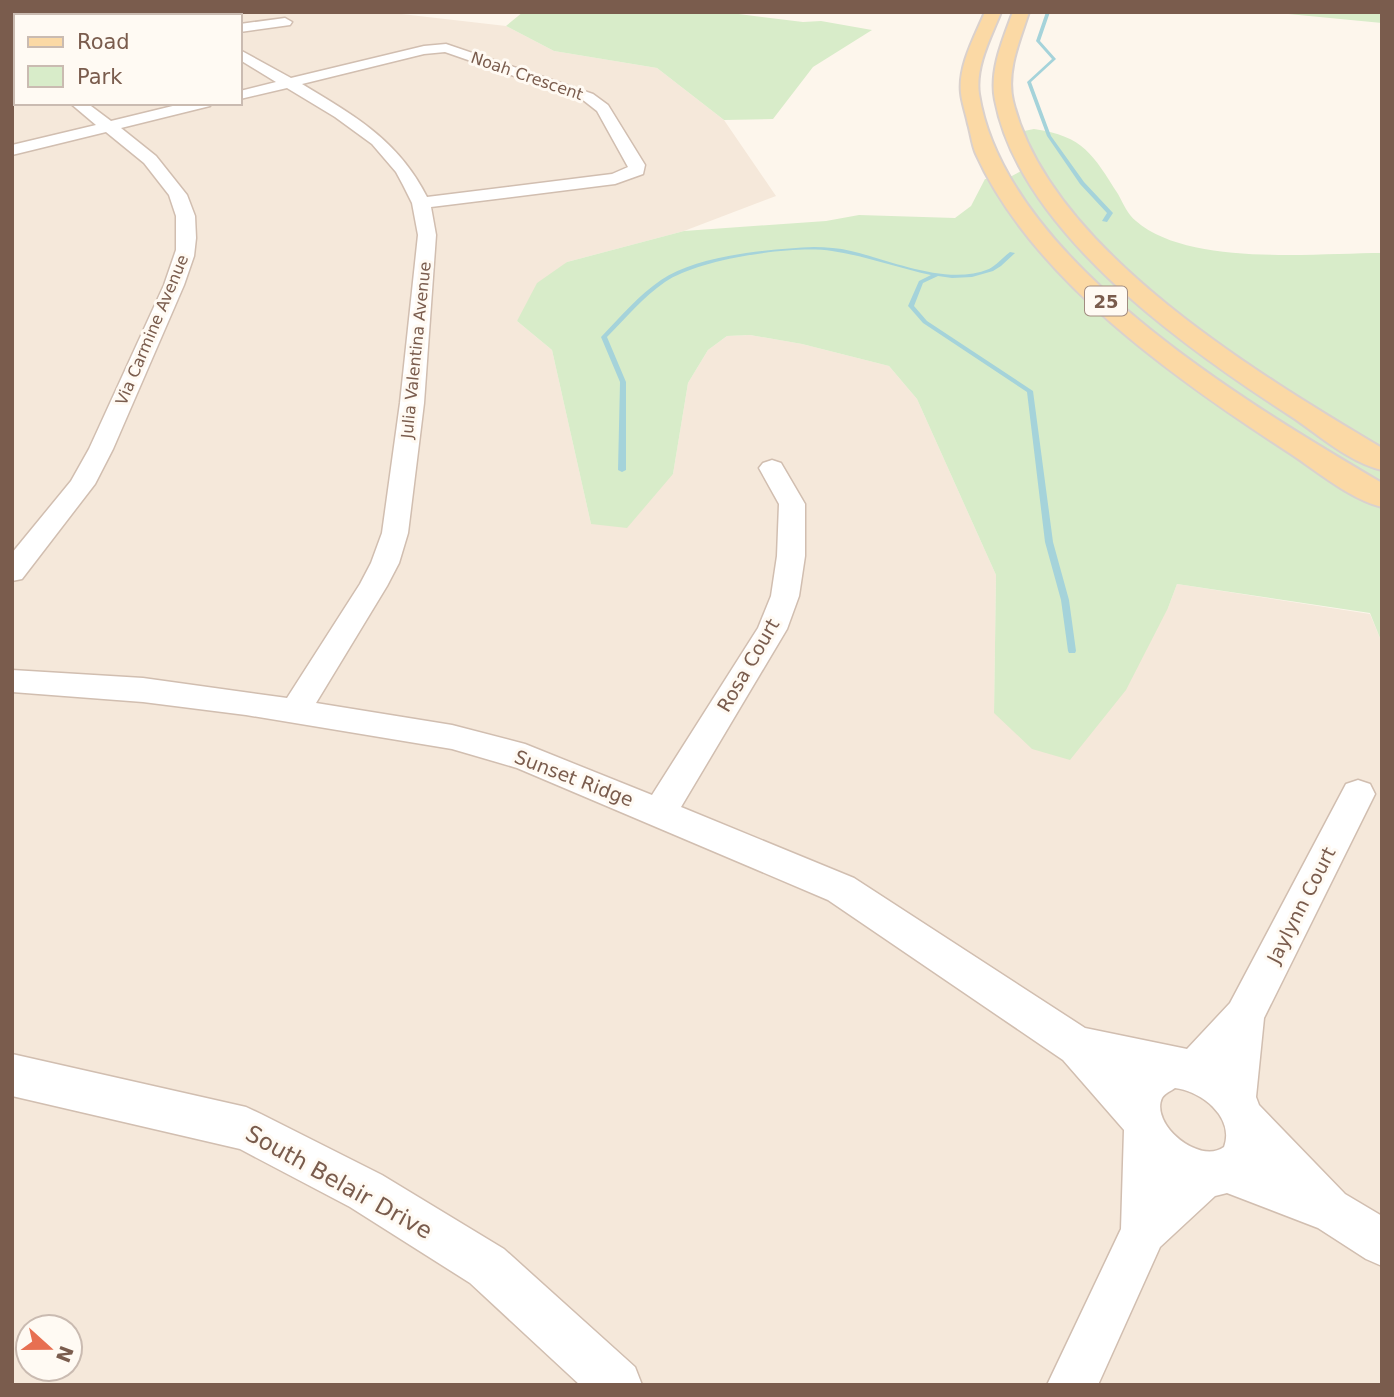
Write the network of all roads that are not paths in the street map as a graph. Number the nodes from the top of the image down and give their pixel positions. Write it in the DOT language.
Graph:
graph roads {
  1 [pos="20,12"];
  2 [pos="993,12"];
  3 [pos="1021,12"];
  4 [pos="12,14"];
  5 [pos="285,22"];
  6 [pos="242,29"];
  7 [pos="242,55"];
  8 [pos="289,83"];
  9 [pos="242,95"];
  10 [pos="79,105"];
  11 [pos="197,105"];
  12 [pos="107,127"];
  13 [pos="12,150"];
  14 [pos="421,203"];
  15 [pos="1382,461"];
  16 [pos="772,468"];
  17 [pos="1382,497"];
  18 [pos="12,572"];
  19 [pos="12,681"];
  20 [pos="295,711"];
  21 [pos="1358,794"];
  22 [pos="660,812"];
  23 [pos="1244,1016"];
  24 [pos="1077,1046"];
  25 [pos="1183,1069"];
  26 [pos="12,1075"];
  27 [pos="1241,1110"];
  28 [pos="1143,1125"];
  29 [pos="1217,1173"];
  30 [pos="1332,1211"];
  31 [pos="1144,1231"];
  32 [pos="1382,1242"];
  33 [pos="617,1385"];
  34 [pos="1072,1385"];
  1 -- 4 [label="street"];
  2 -- 17 [label="main road, 25"];
  3 -- 15 [label="main road, 25"];
  5 -- 6 [label="street"];
  7 -- 8 [label="street, Julia Valentina Avenue"];
  8 -- 9 [label="street"];
  8 -- 14 [label="street, Julia Valentina Avenue"];
  8 -- 14 [label="street, Noah Crescent"];
  10 -- 12 [label="street, Via Carmine Avenue"];
  11 -- 12 [label="street"];
  12 -- 13 [label="street"];
  12 -- 18 [label="street, Via Carmine Avenue"];
  14 -- 20 [label="street, Julia Valentina Avenue"];
  16 -- 22 [label="street, Rosa Court"];
  19 -- 20 [label="street, Sunset Ridge"];
  20 -- 22 [label="street, Sunset Ridge"];
  21 -- 23 [label="street, Jaylynn Court"];
  22 -- 24 [label="street, Sunset Ridge"];
  23 -- 25 [label="street, Jaylynn Court"];
  23 -- 27 [label="street, Jaylynn Court"];
  24 -- 25 [label="street, Sunset Ridge"];
  24 -- 28 [label="street, Sunset Ridge"];
  25 -- 27 [label="street"];
  25 -- 28 [label="street"];
  26 -- 33 [label="street, South Belair Drive"];
  27 -- 29 [label="street"];
  27 -- 30 [label="street"];
  28 -- 29 [label="street"];
  28 -- 31 [label="street"];
  29 -- 30 [label="street"];
  29 -- 31 [label="street"];
  30 -- 32 [label="street"];
  31 -- 34 [label="street"];
}
